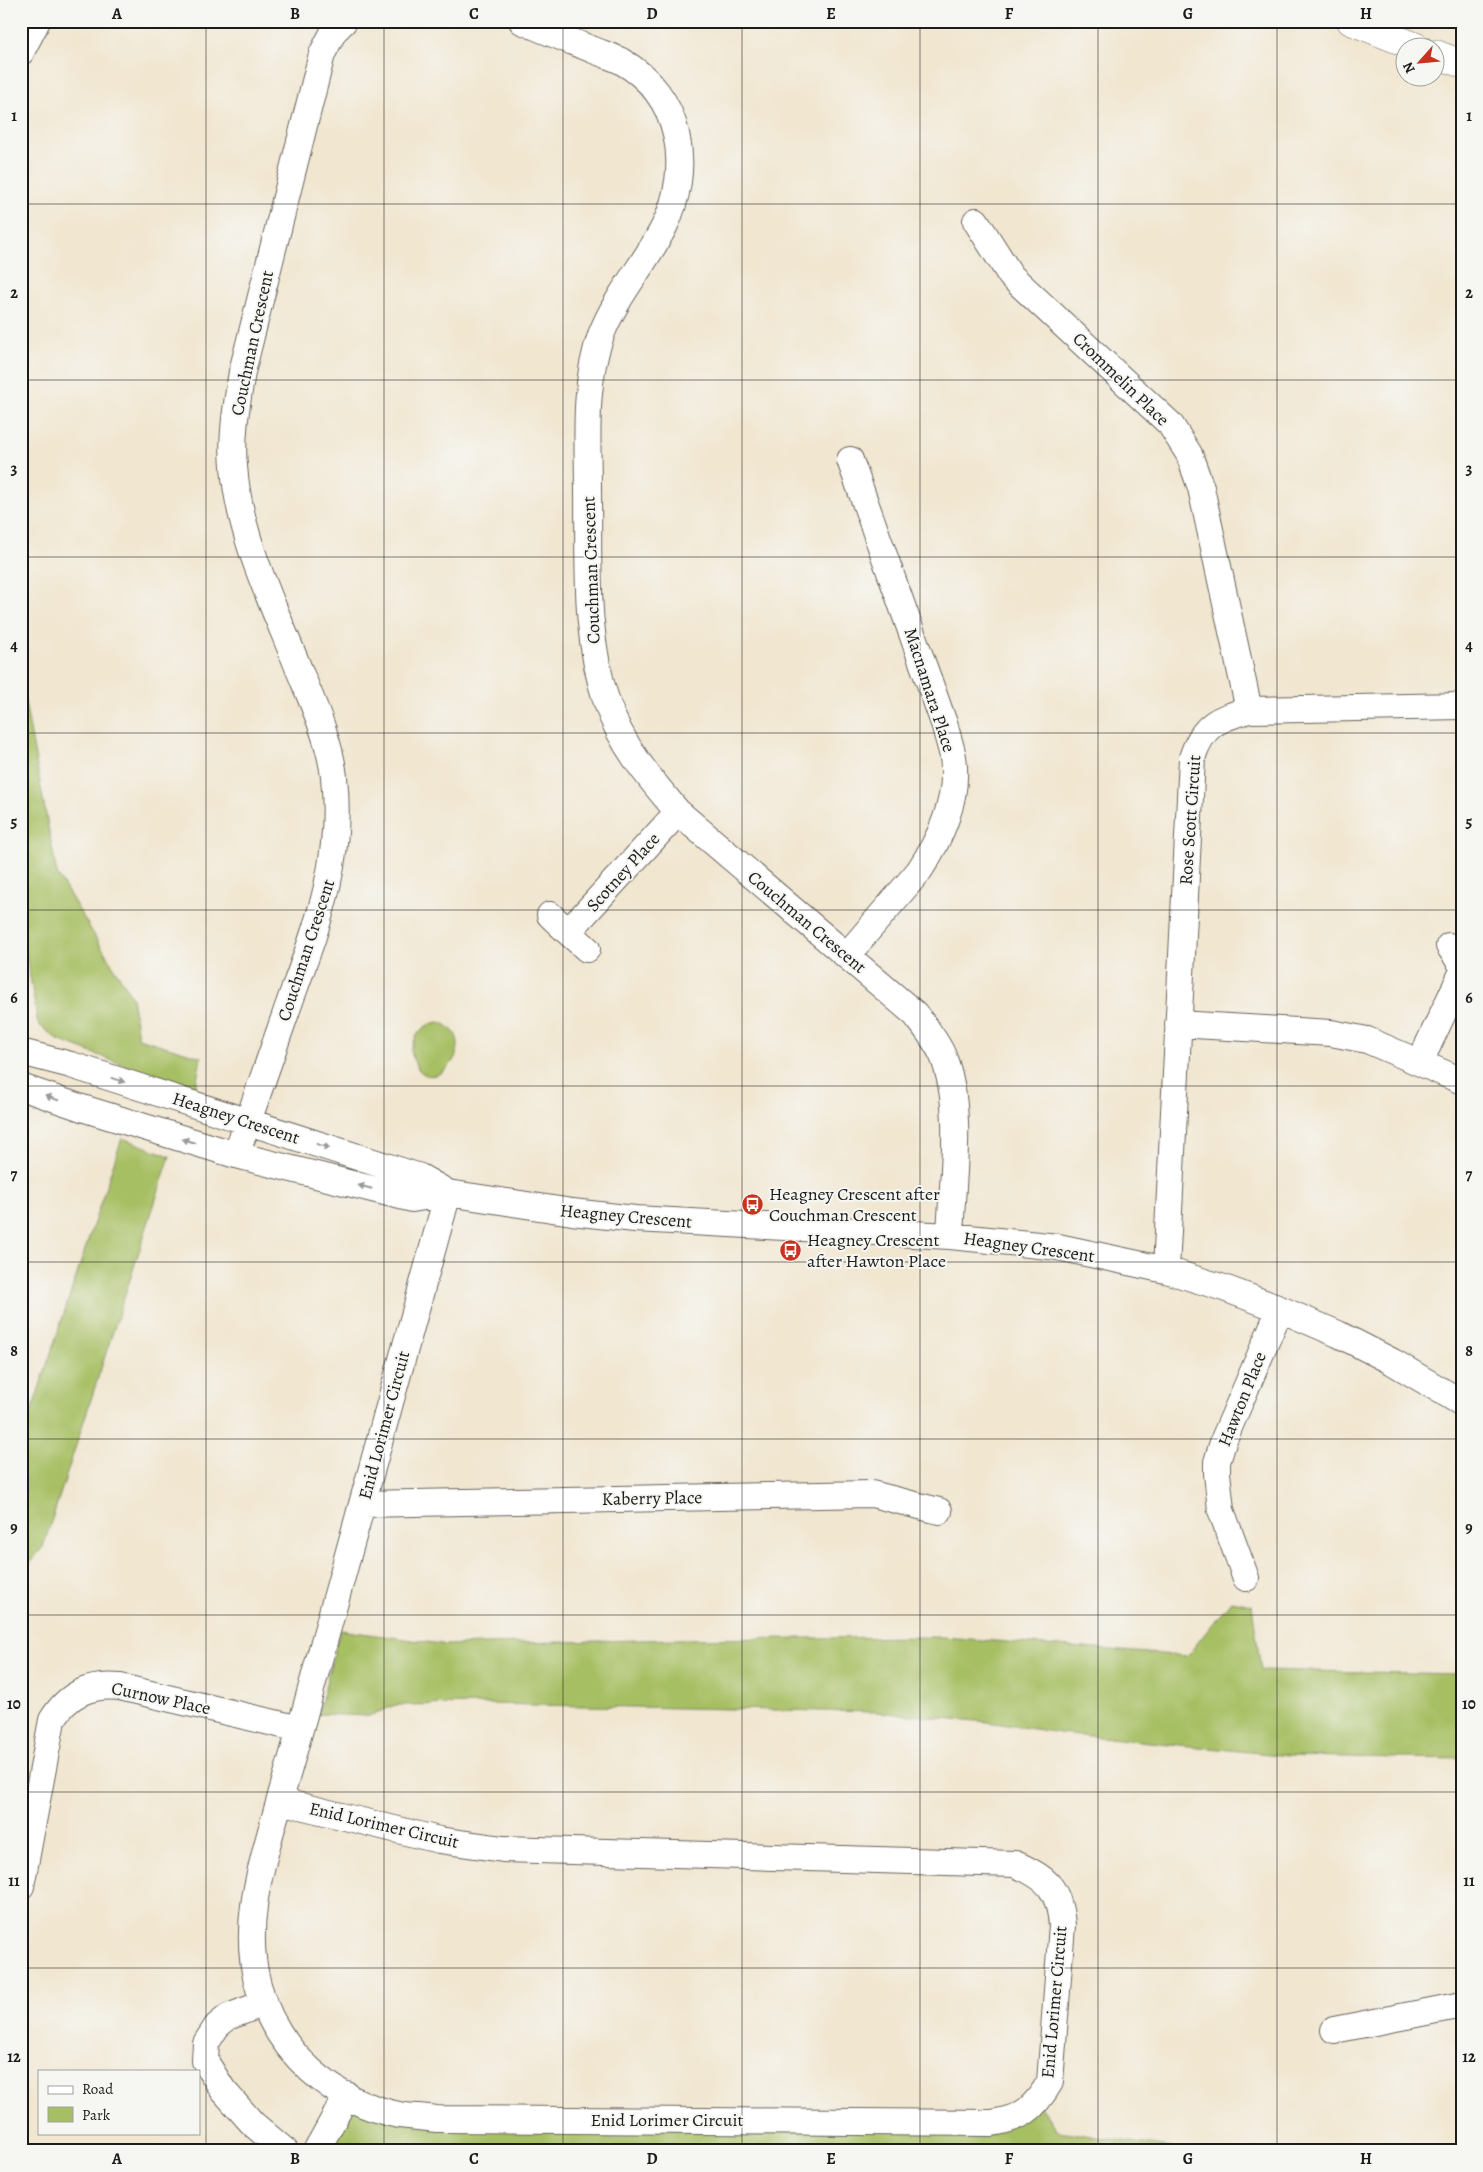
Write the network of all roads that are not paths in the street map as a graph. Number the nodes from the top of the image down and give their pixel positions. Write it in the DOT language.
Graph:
graph roads {
  1 [pos="37,21"];
  2 [pos="344,21"];
  3 [pos="522,21"];
  4 [pos="1351,21"];
  5 [pos="1396,39"];
  6 [pos="21,52"];
  7 [pos="1446,58"];
  8 [pos="1462,64"];
  9 [pos="976,221"];
  10 [pos="850,460"];
  11 [pos="1462,706"];
  12 [pos="1249,710"];
  13 [pos="678,812"];
  14 [pos="568,932"];
  15 [pos="848,955"];
  16 [pos="1462,973"];
  17 [pos="1178,1024"];
  18 [pos="21,1052"];
  19 [pos="1420,1062"];
  20 [pos="1462,1081"];
  21 [pos="21,1087"];
  22 [pos="248,1122"];
  23 [pos="236,1155"];
  24 [pos="448,1193"];
  25 [pos="950,1236"];
  26 [pos="1166,1270"];
  27 [pos="1280,1309"];
  28 [pos="1462,1403"];
  29 [pos="362,1504"];
  30 [pos="940,1511"];
  31 [pos="1246,1578"];
  32 [pos="300,1729"];
  33 [pos="280,1801"];
  34 [pos="21,1886"];
  35 [pos="264,2002"];
  36 [pos="1462,2005"];
  37 [pos="1334,2030"];
  38 [pos="347,2096"];
  39 [pos="285,2151"];
  40 [pos="316,2151"];
  1 -- 6 [label="street"];
  2 -- 22 [label="street, Couchman Crescent"];
  3 -- 13 [label="street, Couchman Crescent"];
  4 -- 5 [label="highway"];
  7 -- 8 [label="highway"];
  9 -- 12 [label="street, Crommelin Place"];
  10 -- 15 [label="street, Macnamara Place"];
  11 -- 12 [label="street, Rose Scott Circuit"];
  12 -- 17 [label="street, Rose Scott Circuit"];
  13 -- 14 [label="street, Scotney Place"];
  13 -- 15 [label="street, Couchman Crescent"];
  15 -- 25 [label="street, Couchman Crescent"];
  16 -- 19 [label="street"];
  17 -- 19 [label="street"];
  17 -- 26 [label="street, Rose Scott Circuit"];
  18 -- 22 [label="street, Heagney Crescent, one-way"];
  19 -- 20 [label="street"];
  23 -- 21 [label="street, Heagney Crescent, one-way"];
  22 -- 23 [label="street, Couchman Crescent"];
  22 -- 24 [label="street, Heagney Crescent, one-way"];
  24 -- 23 [label="street, Heagney Crescent, one-way"];
  24 -- 25 [label="street, Heagney Crescent"];
  24 -- 29 [label="street, Enid Lorimer Circuit"];
  25 -- 26 [label="street, Heagney Crescent"];
  26 -- 27 [label="street, Heagney Crescent"];
  27 -- 28 [label="street, Heagney Crescent"];
  27 -- 31 [label="street, Hawton Place"];
  29 -- 30 [label="street, Kaberry Place"];
  29 -- 32 [label="street, Enid Lorimer Circuit"];
  32 -- 33 [label="street, Enid Lorimer Circuit"];
  32 -- 34 [label="street, Curnow Place"];
  33 -- 35 [label="street, Enid Lorimer Circuit"];
  33 -- 38 [label="street, Enid Lorimer Circuit"];
  35 -- 38 [label="street, Enid Lorimer Circuit"];
  35 -- 39 [label="street"];
  36 -- 37 [label="street"];
  38 -- 40 [label="street"];
}
